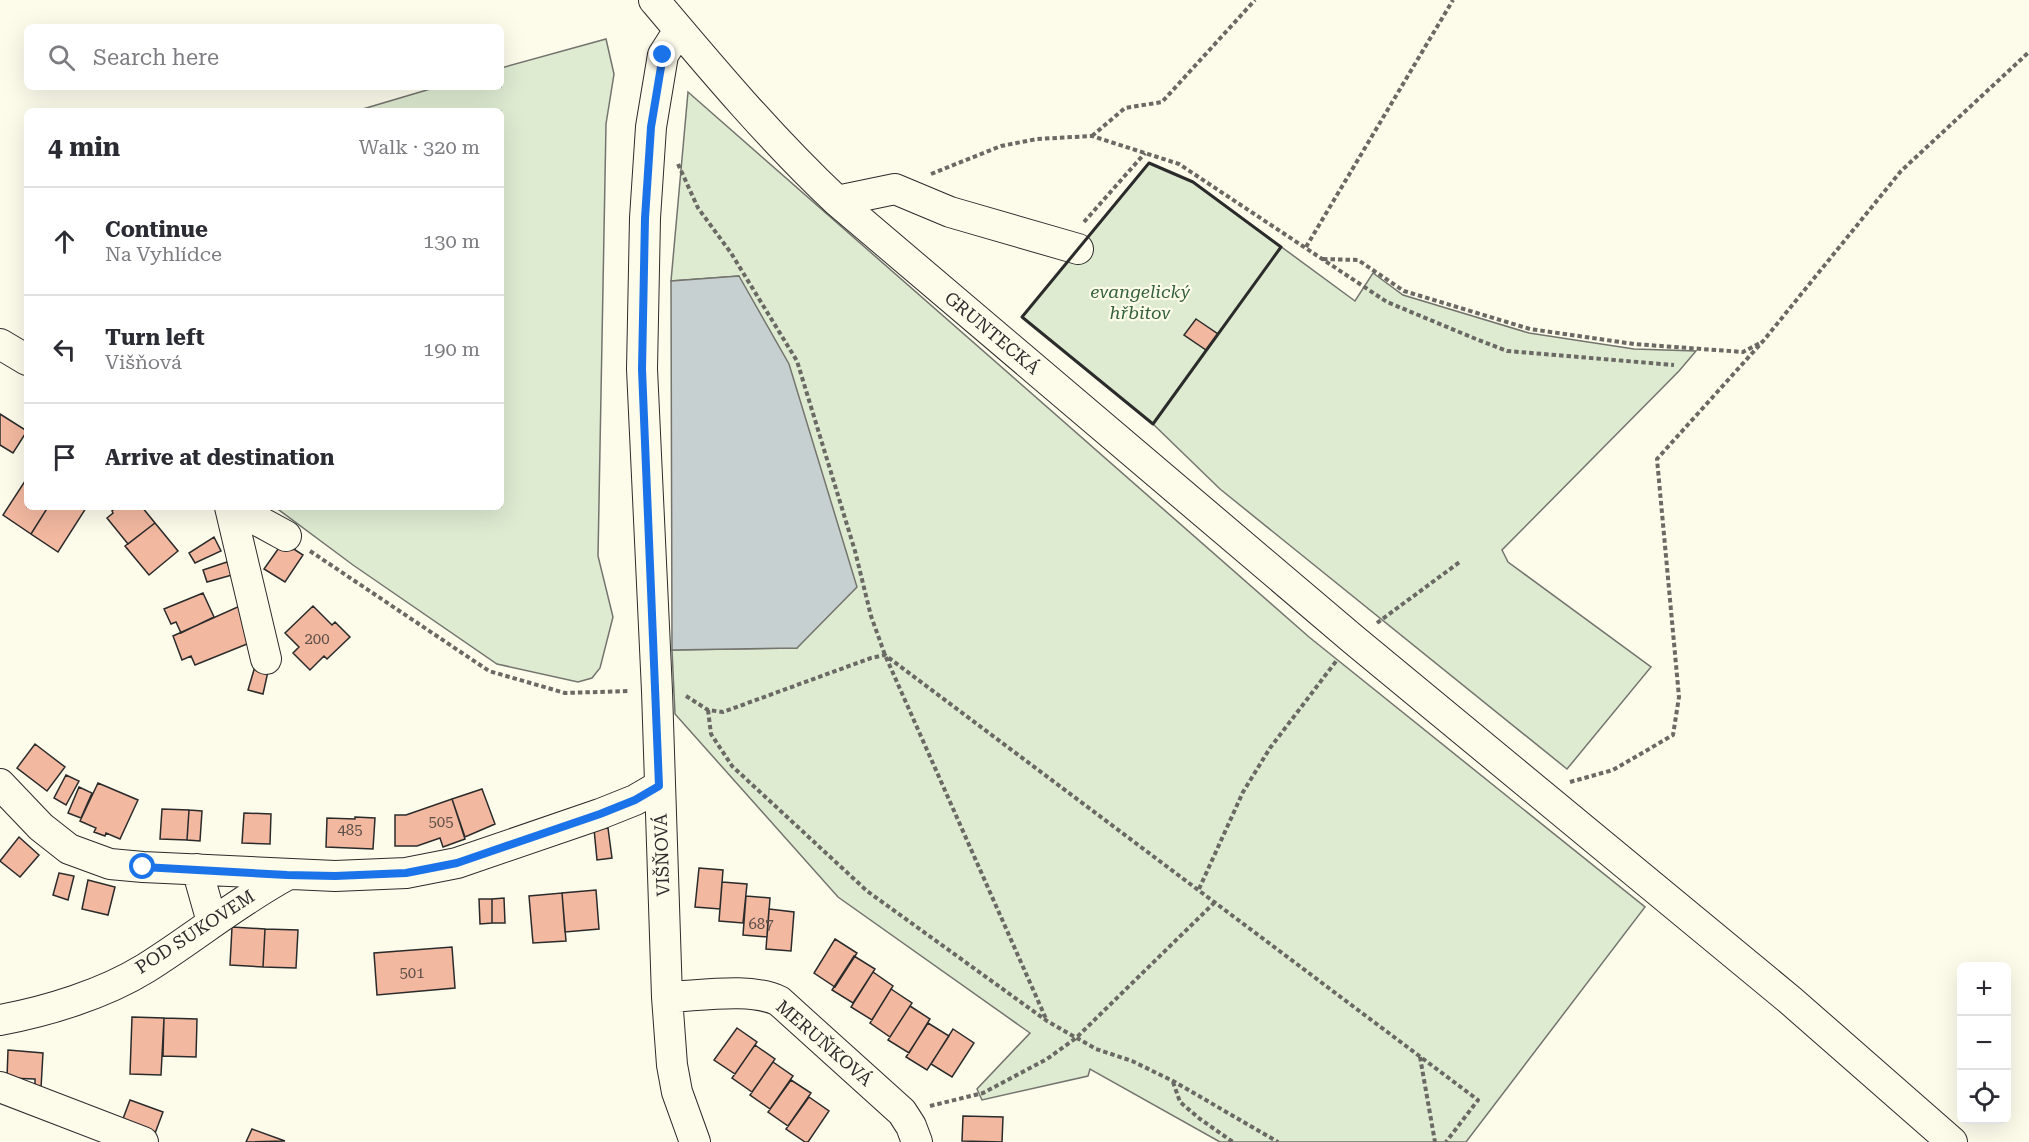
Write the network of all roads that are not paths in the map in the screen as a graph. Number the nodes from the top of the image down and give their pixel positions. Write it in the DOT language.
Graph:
graph roads {
  1 [pos="654,0"];
  2 [pos="680,30"];
  3 [pos="837,201"];
  4 [pos="1071,247"];
  5 [pos="0,344"];
  6 [pos="24,358"];
  7 [pos="232,510"];
  8 [pos="237,510"];
  9 [pos="286,536"];
  10 [pos="267,658"];
  11 [pos="0,783"];
  12 [pos="659,786"];
  13 [pos="197,869"];
  14 [pos="287,875"];
  15 [pos="212,922"];
  16 [pos="667,997"];
  17 [pos="0,1020"];
  18 [pos="0,1087"];
  19 [pos="911,1130"];
  20 [pos="81,1131"];
  21 [pos="143,1142"];
  22 [pos="695,1142"];
  23 [pos="1952,1142"];
  1 -- 2 [label="street, GRUNTECKÁ"];
  2 -- 3 [label="street, GRUNTECKÁ"];
  2 -- 12 [label="street, VIŠŇOVÁ"];
  3 -- 4 [label="street"];
  3 -- 23 [label="street, GRUNTECKÁ"];
  5 -- 6 [label="street"];
  7 -- 10 [label="street"];
  8 -- 9 [label="street"];
  11 -- 13 [label="street"];
  12 -- 14 [label="street"];
  12 -- 16 [label="street, VIŠŇOVÁ"];
  13 -- 14 [label="street"];
  13 -- 15 [label="street"];
  14 -- 15 [label="street, POD SUKOVEM"];
  15 -- 17 [label="street, POD SUKOVEM"];
  16 -- 19 [label="street, MERUŇKOVÁ"];
  16 -- 22 [label="street, VIŠŇOVÁ"];
  18 -- 20 [label="street"];
  20 -- 21 [label="street"];
}
